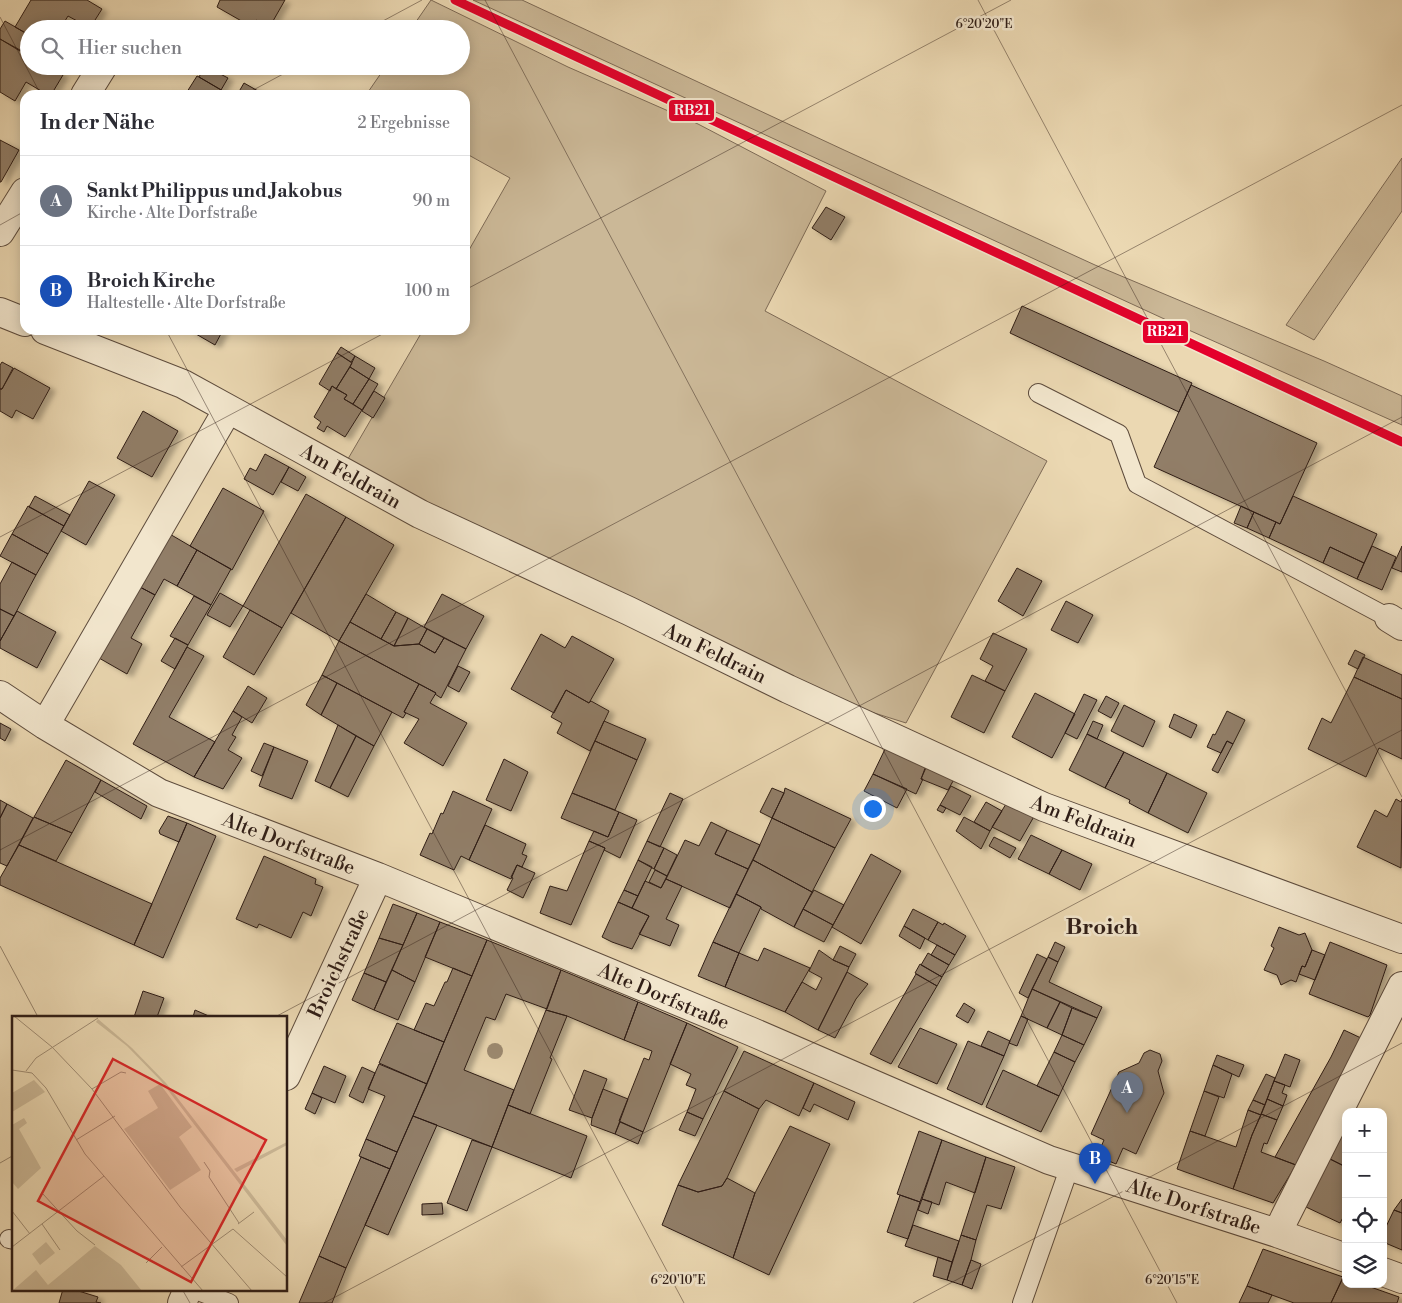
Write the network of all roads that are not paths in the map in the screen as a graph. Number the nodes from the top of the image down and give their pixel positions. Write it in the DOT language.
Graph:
graph roads {
  1 [pos="97,75"];
  2 [pos="88,90"];
  3 [pos="20,200"];
  4 [pos="0,232"];
  5 [pos="0,312"];
  6 [pos="20,320"];
  7 [pos="58,335"];
  8 [pos="1038,392"];
  9 [pos="228,409"];
  10 [pos="1396,622"];
  11 [pos="0,696"];
  12 [pos="45,725"];
  13 [pos="378,876"];
  14 [pos="1402,939"];
  15 [pos="1402,986"];
  16 [pos="288,1072"];
  17 [pos="1070,1166"];
  18 [pos="1277,1233"];
  19 [pos="1342,1257"];
  20 [pos="1387,1273"];
  21 [pos="1402,1279"];
  22 [pos="188,1290"];
  23 [pos="196,1290"];
  24 [pos="182,1303"];
  25 [pos="229,1303"];
  26 [pos="1022,1303"];
  1 -- 2 [label="street"];
  3 -- 4 [label="street"];
  5 -- 6 [label="street"];
  7 -- 9 [label="street, Am Feldrain"];
  8 -- 10 [label="lane"];
  9 -- 12 [label="street"];
  9 -- 14 [label="street, Am Feldrain"];
  11 -- 12 [label="street, Alte Dorfstraße"];
  12 -- 13 [label="street, Alte Dorfstraße"];
  13 -- 16 [label="street, Broichstraße"];
  13 -- 17 [label="street, Alte Dorfstraße"];
  15 -- 18 [label="street"];
  17 -- 18 [label="street, Alte Dorfstraße"];
  17 -- 26 [label="lane"];
  18 -- 19 [label="street, Alte Dorfstraße"];
  20 -- 21 [label="street"];
  22 -- 24 [label="street"];
  23 -- 25 [label="lane"];
}
